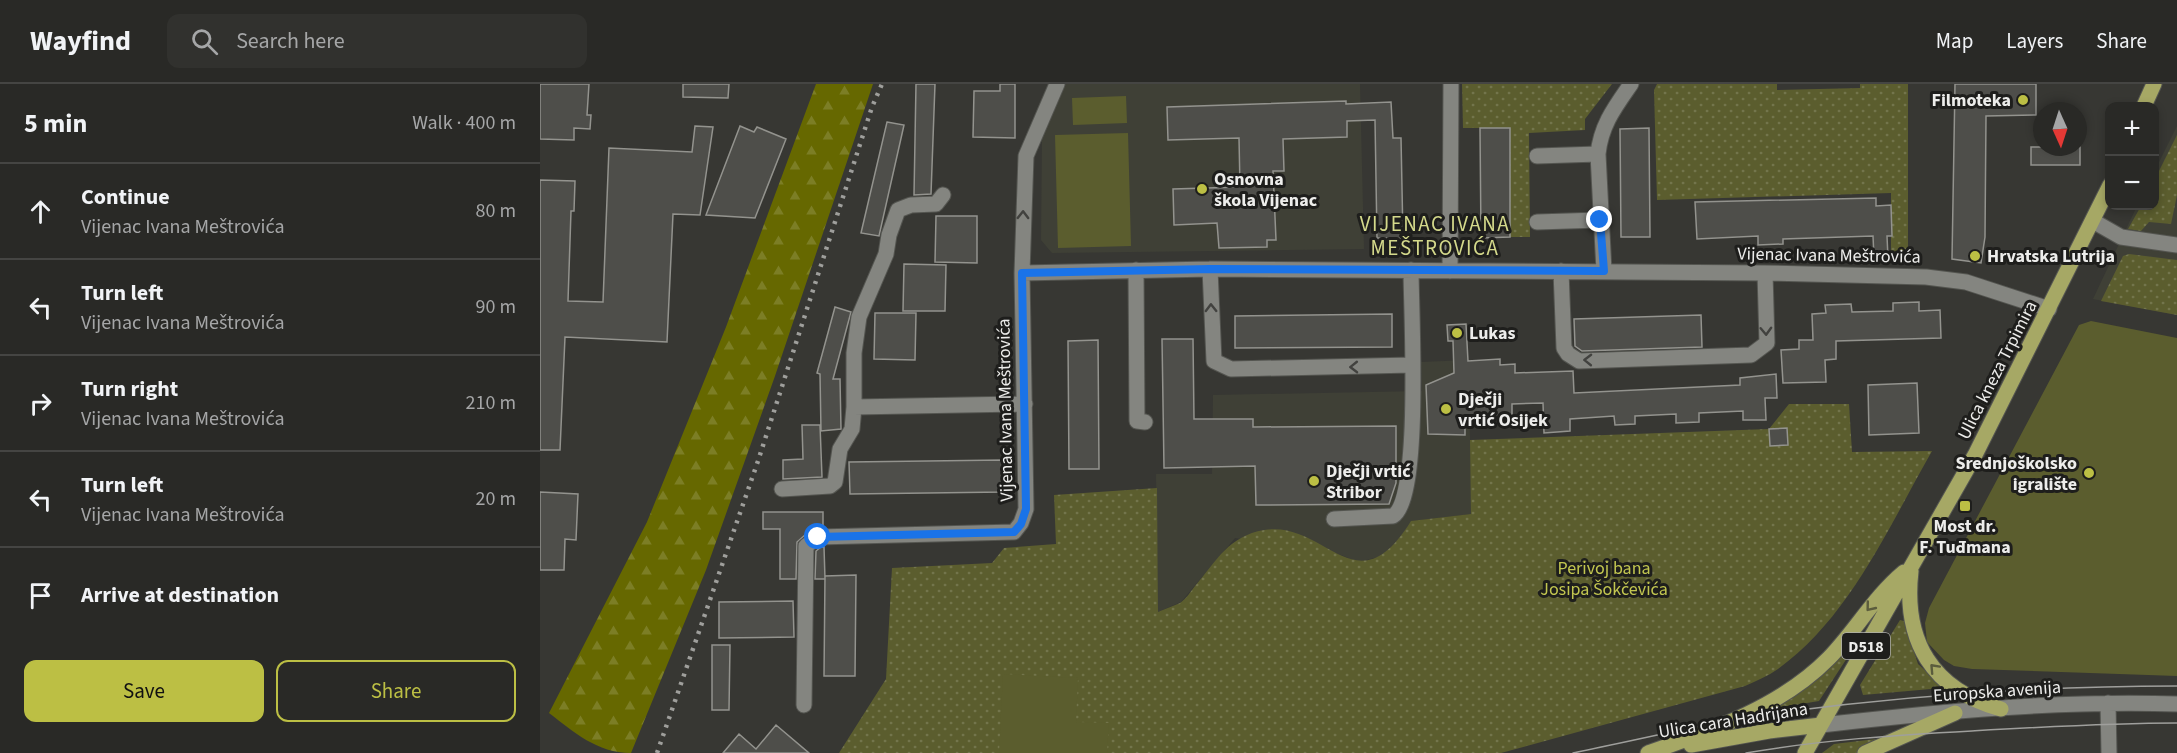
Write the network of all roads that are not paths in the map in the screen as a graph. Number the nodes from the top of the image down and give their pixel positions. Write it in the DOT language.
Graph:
graph roads {
  1 [pos="1057,84"];
  2 [pos="1451,84"];
  3 [pos="1631,84"];
  4 [pos="2154,84"];
  5 [pos="2146,102"];
  6 [pos="1598,154"];
  7 [pos="1537,156"];
  8 [pos="943,195"];
  9 [pos="2105,195"];
  10 [pos="1600,220"];
  11 [pos="2094,221"];
  12 [pos="1537,222"];
  13 [pos="2177,245"];
  14 [pos="1210,269"];
  15 [pos="1136,270"];
  16 [pos="1411,270"];
  17 [pos="1450,270"];
  18 [pos="1561,271"];
  19 [pos="1604,271"];
  20 [pos="1022,273"];
  21 [pos="1765,273"];
  22 [pos="2049,309"];
  23 [pos="1412,366"];
  24 [pos="1025,404"];
  25 [pos="854,407"];
  26 [pos="1145,422"];
  27 [pos="782,489"];
  28 [pos="1334,519"];
  29 [pos="1911,566"];
  30 [pos="2108,704"];
  31 [pos="2177,704"];
  32 [pos="804,705"];
  33 [pos="2001,709"];
  34 [pos="1955,713"];
  35 [pos="1821,725"];
  36 [pos="1650,753"];
  37 [pos="1805,753"];
  38 [pos="1865,753"];
  39 [pos="2109,753"];
  20 -- 1 [label="street, Vijenac Ivana Meštrovića, one-way"];
  2 -- 17 [label="street"];
  3 -- 6 [label="street"];
  4 -- 5 [label="main road"];
  6 -- 7 [label="street"];
  6 -- 10 [label="street"];
  8 -- 25 [label="street"];
  9 -- 11 [label="main road, Ulica kneza Trpimira / D518"];
  10 -- 12 [label="street"];
  10 -- 19 [label="street"];
  11 -- 13 [label="street"];
  11 -- 22 [label="main road, Ulica kneza Trpimira / D518"];
  14 -- 15 [label="street, Vijenac Ivana Meštrovića"];
  14 -- 16 [label="street, Vijenac Ivana Meštrovića"];
  23 -- 14 [label="street, one-way"];
  15 -- 20 [label="street, Vijenac Ivana Meštrovića"];
  15 -- 26 [label="street"];
  16 -- 17 [label="street, Vijenac Ivana Meštrovića"];
  16 -- 23 [label="street"];
  17 -- 18 [label="street, Vijenac Ivana Meštrovića"];
  18 -- 19 [label="street, Vijenac Ivana Meštrovića"];
  21 -- 18 [label="street, one-way"];
  19 -- 21 [label="street, Vijenac Ivana Meštrovića"];
  20 -- 24 [label="street, Vijenac Ivana Meštrovića"];
  21 -- 22 [label="street, Vijenac Ivana Meštrovića"];
  22 -- 29 [label="main road, Ulica kneza Trpimira / D518"];
  23 -- 28 [label="street"];
  24 -- 25 [label="street"];
  24 -- 32 [label="street, Vijenac Ivana Meštrovića"];
  25 -- 27 [label="street"];
  33 -- 29 [label="main road, one-way"];
  29 -- 35 [label="main road, Ulica kneza Trpimira / D518"];
  29 -- 36 [label="main road, one-way"];
  30 -- 31 [label="street, Europska avenija"];
  30 -- 33 [label="street, Europska avenija"];
  30 -- 39 [label="street"];
  33 -- 34 [label="street, Europska avenija"];
  34 -- 35 [label="street, Europska avenija"];
  34 -- 38 [label="main road"];
  35 -- 36 [label="main road, Ulica cara Hadrijana"];
  35 -- 37 [label="main road, D518"];
}
